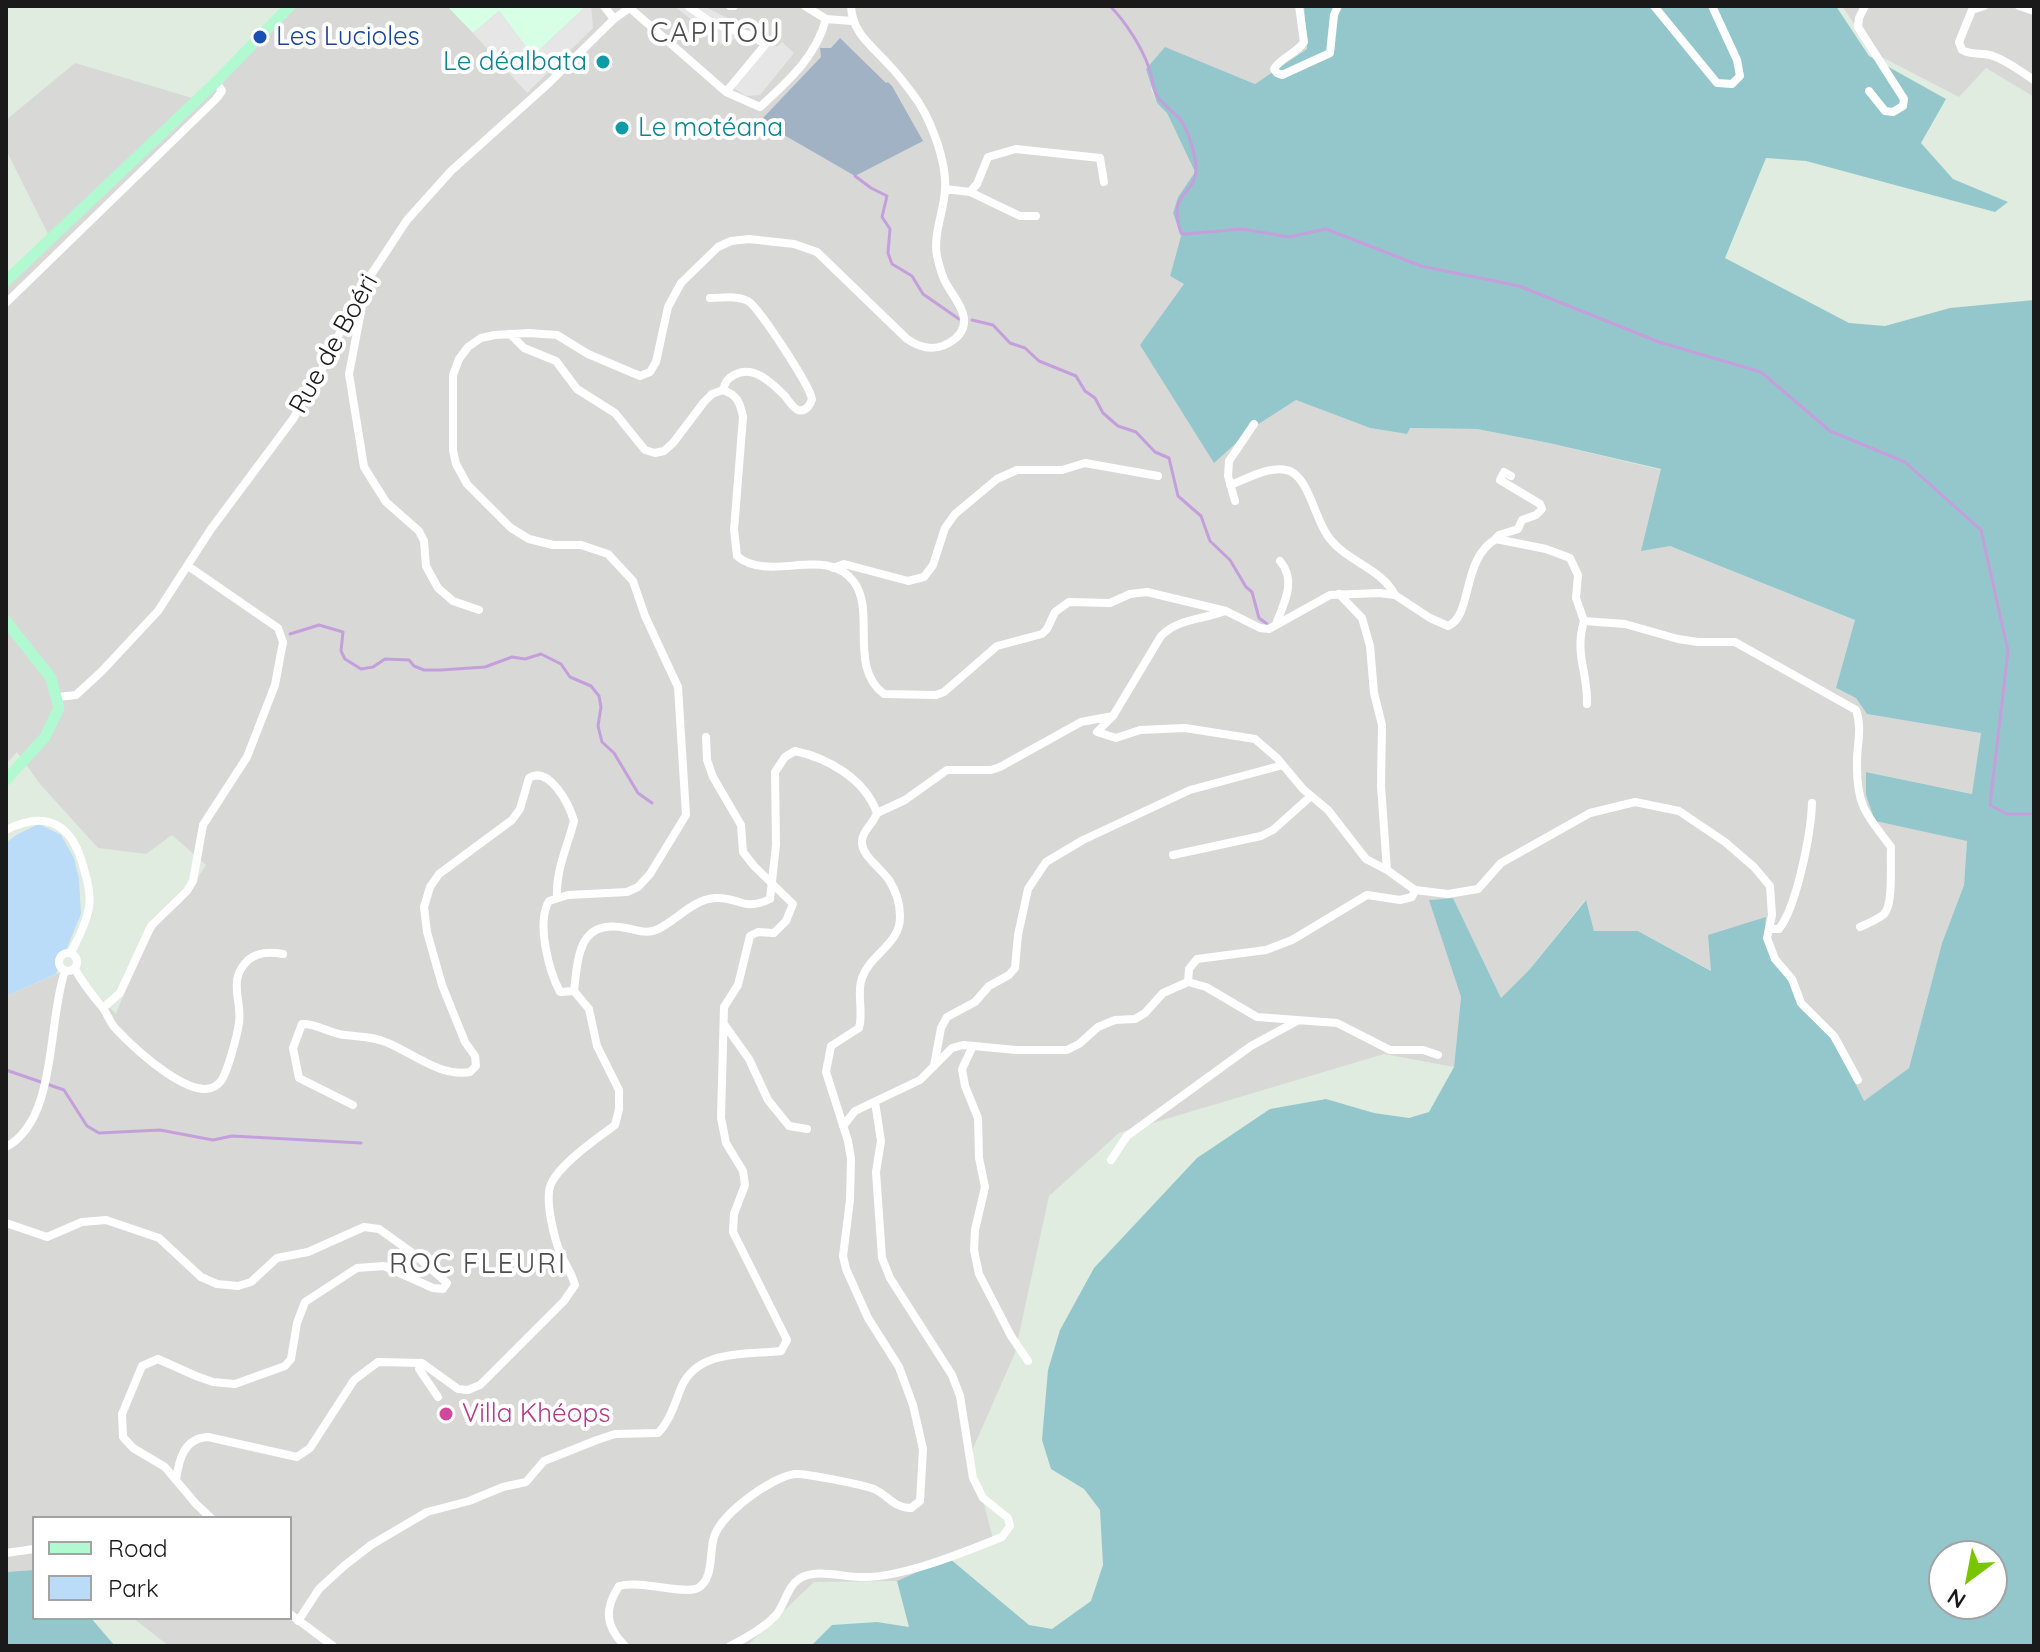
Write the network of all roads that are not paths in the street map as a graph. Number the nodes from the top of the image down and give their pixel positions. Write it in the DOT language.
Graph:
graph roads {
  1 [pos="290,6"];
  2 [pos="604,6"];
  3 [pos="805,6"];
  4 [pos="851,6"];
  5 [pos="1299,6"];
  6 [pos="1338,6"];
  7 [pos="1654,6"];
  8 [pos="1712,6"];
  9 [pos="1865,6"];
  10 [pos="1984,6"];
  11 [pos="2019,6"];
  12 [pos="689,7"];
  13 [pos="631,8"];
  14 [pos="2034,11"];
  15 [pos="614,19"];
  16 [pos="826,19"];
  17 [pos="852,21"];
  18 [pos="2034,80"];
  19 [pos="216,82"];
  20 [pos="1869,91"];
  21 [pos="726,92"];
  22 [pos="1104,182"];
  23 [pos="945,189"];
  24 [pos="970,192"];
  25 [pos="1036,216"];
  26 [pos="6,281"];
  27 [pos="359,295"];
  28 [pos="710,298"];
  29 [pos="6,303"];
  30 [pos="510,334"];
  31 [pos="723,390"];
  32 [pos="1254,424"];
  33 [pos="1158,476"];
  34 [pos="1511,476"];
  35 [pos="1230,485"];
  36 [pos="1235,501"];
  37 [pos="1496,539"];
  38 [pos="1280,561"];
  39 [pos="188,566"];
  40 [pos="833,568"];
  41 [pos="1339,594"];
  42 [pos="1395,595"];
  43 [pos="479,610"];
  44 [pos="1226,611"];
  45 [pos="6,621"];
  46 [pos="1584,621"];
  47 [pos="1276,625"];
  48 [pos="58,697"];
  49 [pos="1587,704"];
  50 [pos="1113,716"];
  51 [pos="706,737"];
  52 [pos="1283,765"];
  53 [pos="6,780"];
  54 [pos="1311,796"];
  55 [pos="1812,803"];
  56 [pos="877,813"];
  57 [pos="6,830"];
  58 [pos="1173,855"];
  59 [pos="1387,870"];
  60 [pos="773,885"];
  61 [pos="1415,890"];
  62 [pos="557,897"];
  63 [pos="1860,927"];
  64 [pos="1770,929"];
  65 [pos="71,953"];
  66 [pos="283,954"];
  67 [pos="70,970"];
  68 [pos="1188,982"];
  69 [pos="574,991"];
  70 [pos="103,1008"];
  71 [pos="1298,1020"];
  72 [pos="724,1024"];
  73 [pos="973,1046"];
  74 [pos="1438,1055"];
  75 [pos="934,1066"];
  76 [pos="1858,1080"];
  77 [pos="875,1102"];
  78 [pos="353,1105"];
  79 [pos="843,1126"];
  80 [pos="807,1129"];
  81 [pos="6,1147"];
  82 [pos="1111,1160"];
  83 [pos="6,1223"];
  84 [pos="1028,1361"];
  85 [pos="422,1363"];
  86 [pos="438,1397"];
  87 [pos="176,1480"];
  88 [pos="209,1516"];
  89 [pos="32,1549"];
  90 [pos="6,1553"];
  91 [pos="292,1616"];
  92 [pos="298,1621"];
  93 [pos="333,1646"];
  94 [pos="625,1646"];
  95 [pos="730,1646"];
  1 -- 19 [label="main road"];
  2 -- 15 [label="street"];
  3 -- 16 [label="street"];
  4 -- 17 [label="street"];
  5 -- 6 [label="street"];
  7 -- 8 [label="street"];
  9 -- 20 [label="street"];
  10 -- 18 [label="street"];
  11 -- 14 [label="street"];
  12 -- 21 [label="street"];
  13 -- 15 [label="street, Rue de Boéri"];
  13 -- 21 [label="street"];
  15 -- 27 [label="street, Rue de Boéri"];
  16 -- 17 [label="street"];
  16 -- 21 [label="street"];
  17 -- 23 [label="street"];
  19 -- 26 [label="main road"];
  19 -- 29 [label="street"];
  22 -- 24 [label="street"];
  23 -- 24 [label="street"];
  23 -- 30 [label="street"];
  24 -- 25 [label="street"];
  27 -- 39 [label="street, Rue de Boéri"];
  27 -- 43 [label="street"];
  28 -- 31 [label="street"];
  30 -- 31 [label="street"];
  30 -- 62 [label="street"];
  31 -- 40 [label="street"];
  32 -- 35 [label="street"];
  33 -- 40 [label="street"];
  34 -- 37 [label="street"];
  35 -- 36 [label="street"];
  35 -- 42 [label="street"];
  37 -- 42 [label="street"];
  37 -- 46 [label="street"];
  38 -- 47 [label="street"];
  39 -- 48 [label="street, Rue de Boéri"];
  39 -- 70 [label="street"];
  40 -- 44 [label="street"];
  41 -- 42 [label="street"];
  41 -- 47 [label="street"];
  41 -- 59 [label="street"];
  44 -- 47 [label="street"];
  44 -- 50 [label="street"];
  45 -- 48 [label="main road"];
  46 -- 49 [label="street"];
  46 -- 63 [label="street"];
  48 -- 53 [label="main road"];
  50 -- 52 [label="street"];
  50 -- 56 [label="street"];
  51 -- 60 [label="street"];
  52 -- 54 [label="street"];
  52 -- 75 [label="street"];
  54 -- 58 [label="street"];
  54 -- 59 [label="street"];
  55 -- 64 [label="street"];
  56 -- 60 [label="street"];
  56 -- 79 [label="street"];
  57 -- 65 [label="street"];
  59 -- 61 [label="street"];
  60 -- 69 [label="street"];
  60 -- 72 [label="street"];
  61 -- 64 [label="street"];
  61 -- 68 [label="street"];
  62 -- 69 [label="street"];
  62 -- 78 [label="street"];
  64 -- 76 [label="street"];
  65 -- 67 [label="street"];
  65 -- 67 [label="street"];
  66 -- 70 [label="street"];
  67 -- 70 [label="street"];
  67 -- 81 [label="street"];
  68 -- 71 [label="street"];
  68 -- 73 [label="street"];
  69 -- 85 [label="street"];
  71 -- 74 [label="street"];
  71 -- 82 [label="street"];
  72 -- 80 [label="street"];
  72 -- 92 [label="street"];
  73 -- 75 [label="street"];
  73 -- 84 [label="street"];
  75 -- 77 [label="street"];
  77 -- 79 [label="street"];
  77 -- 95 [label="street"];
  79 -- 94 [label="street"];
  83 -- 87 [label="street"];
  85 -- 86 [label="street"];
  85 -- 87 [label="street"];
  87 -- 88 [label="street"];
  89 -- 90 [label="street"];
  91 -- 92 [label="street"];
  92 -- 93 [label="street"];
}
